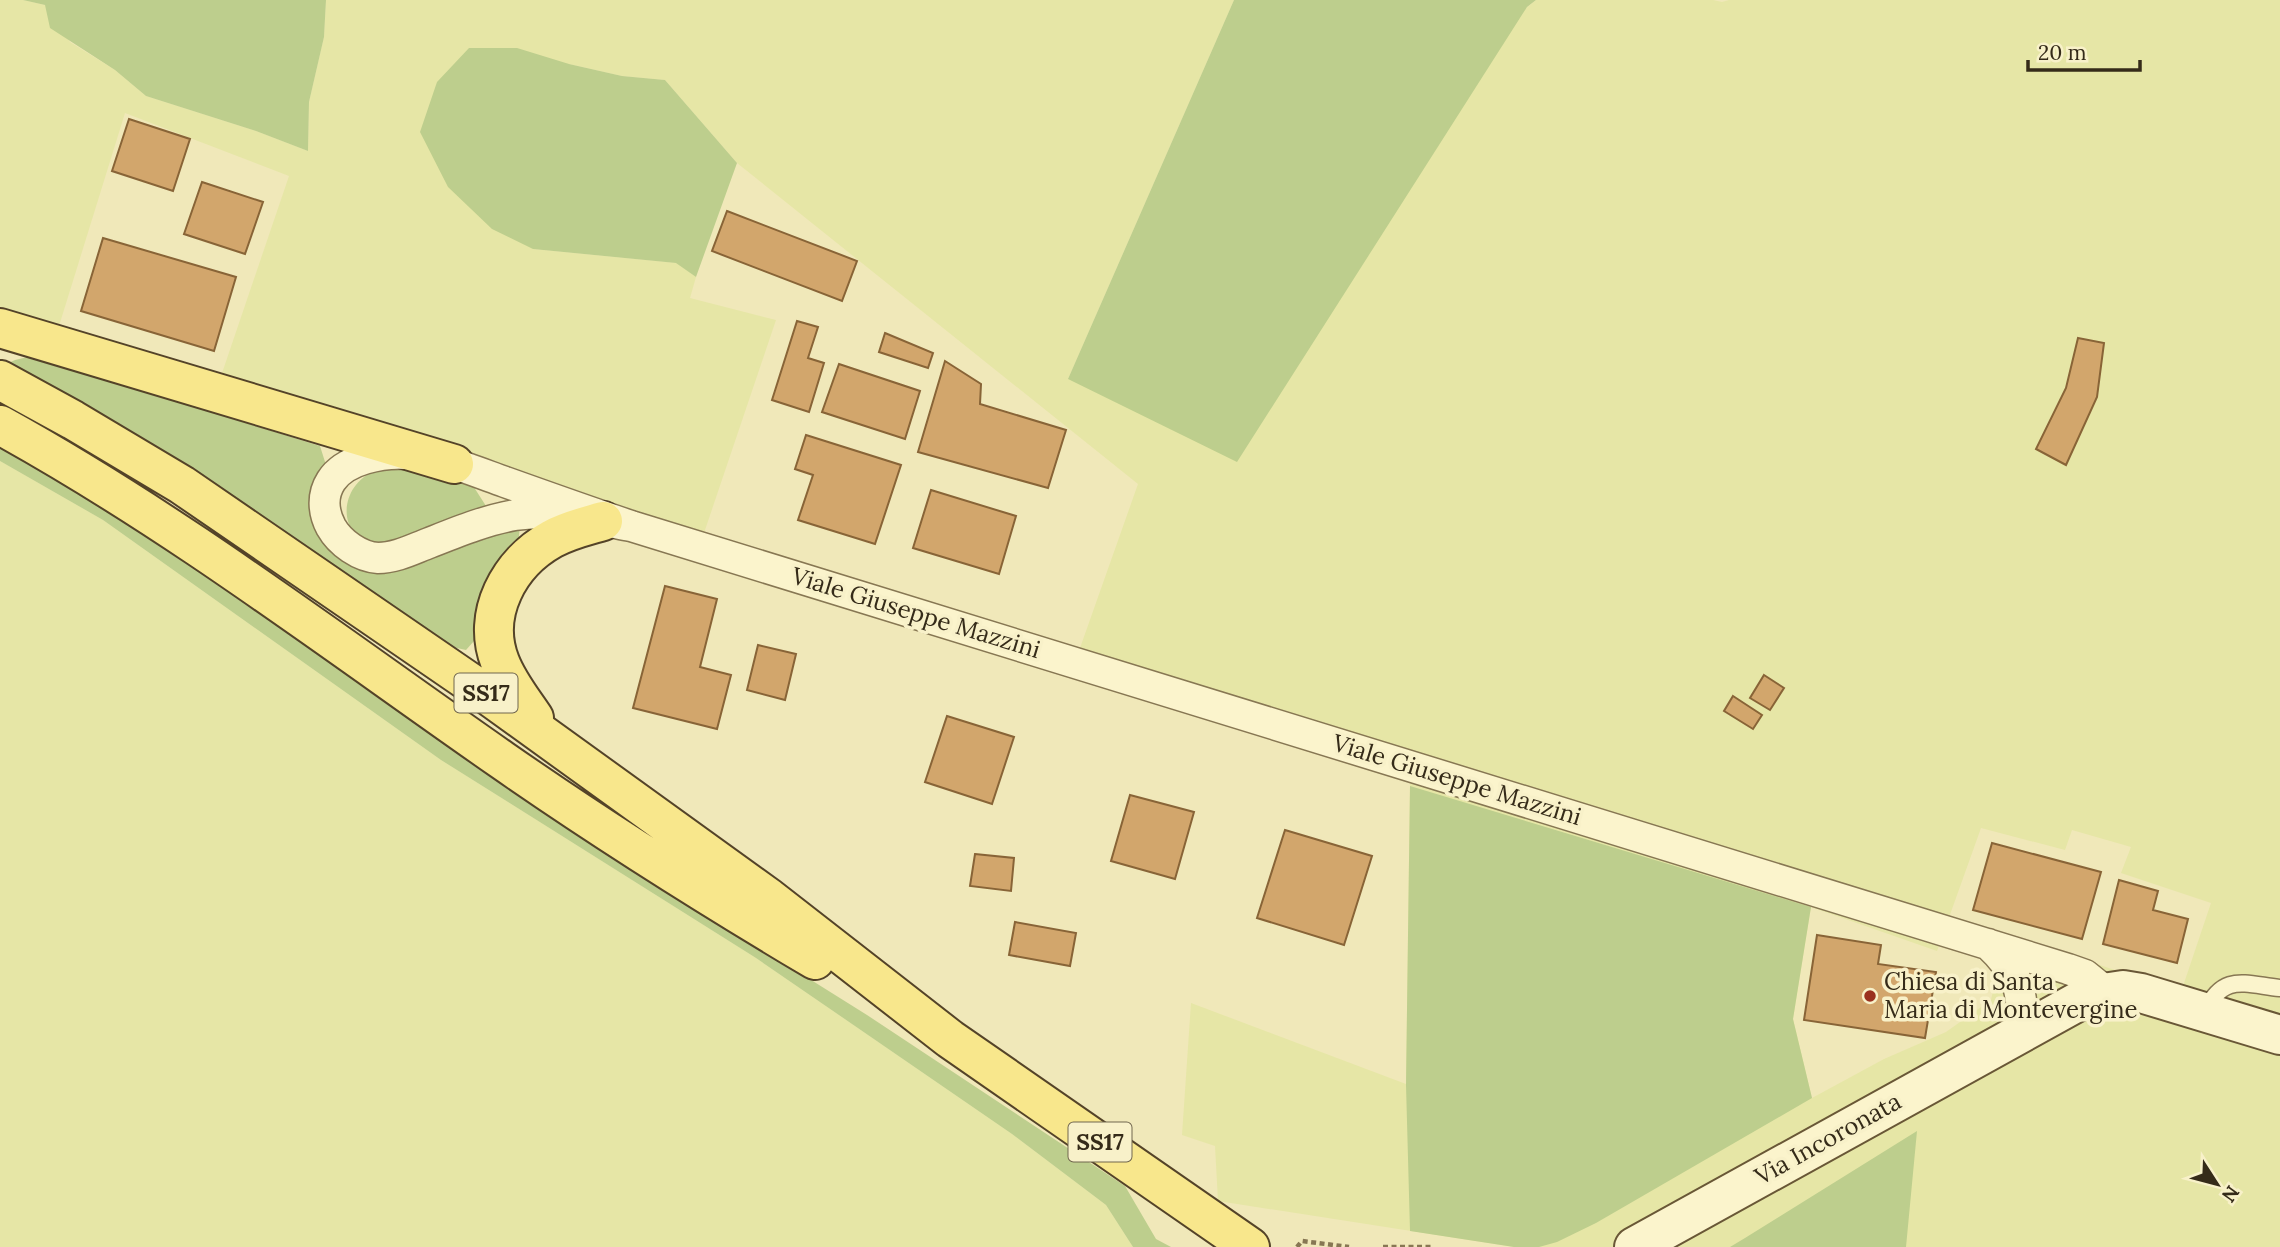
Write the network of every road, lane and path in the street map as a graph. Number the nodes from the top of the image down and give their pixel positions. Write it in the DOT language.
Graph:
graph roads {
  1 [pos="0,328"];
  2 [pos="0,380"];
  3 [pos="0,425"];
  4 [pos="454,464"];
  5 [pos="617,523"];
  6 [pos="547,737"];
  7 [pos="1988,944"];
  8 [pos="2280,988"];
  9 [pos="2106,992"];
  10 [pos="2204,1012"];
  11 [pos="2022,1031"];
  12 [pos="2280,1035"];
  13 [pos="950,1039"];
  14 [pos="1250,1247"];
  15 [pos="1297,1247"];
  16 [pos="1349,1247"];
  17 [pos="1383,1247"];
  18 [pos="1433,1247"];
  19 [pos="1634,1247"];
  1 -- 4 [label="main road"];
  2 -- 6 [label="main road, SS17"];
  3 -- 13 [label="main road, SS17"];
  4 -- 5 [label="street, Viale Giuseppe Mazzini"];
  4 -- 5 [label="street, Viale Giuseppe Mazzini"];
  5 -- 6 [label="main road"];
  5 -- 7 [label="street, Viale Giuseppe Mazzini"];
  6 -- 13 [label="main road, SS17"];
  7 -- 9 [label="street, Viale Giuseppe Mazzini"];
  7 -- 11 [label="street"];
  8 -- 10 [label="lane"];
  9 -- 10 [label="main road"];
  9 -- 11 [label="main road, Via Incoronata"];
  10 -- 12 [label="main road"];
  11 -- 19 [label="main road, Via Incoronata"];
  13 -- 14 [label="main road, SS17"];
  15 -- 16 [label="path"];
  17 -- 18 [label="path"];
}
